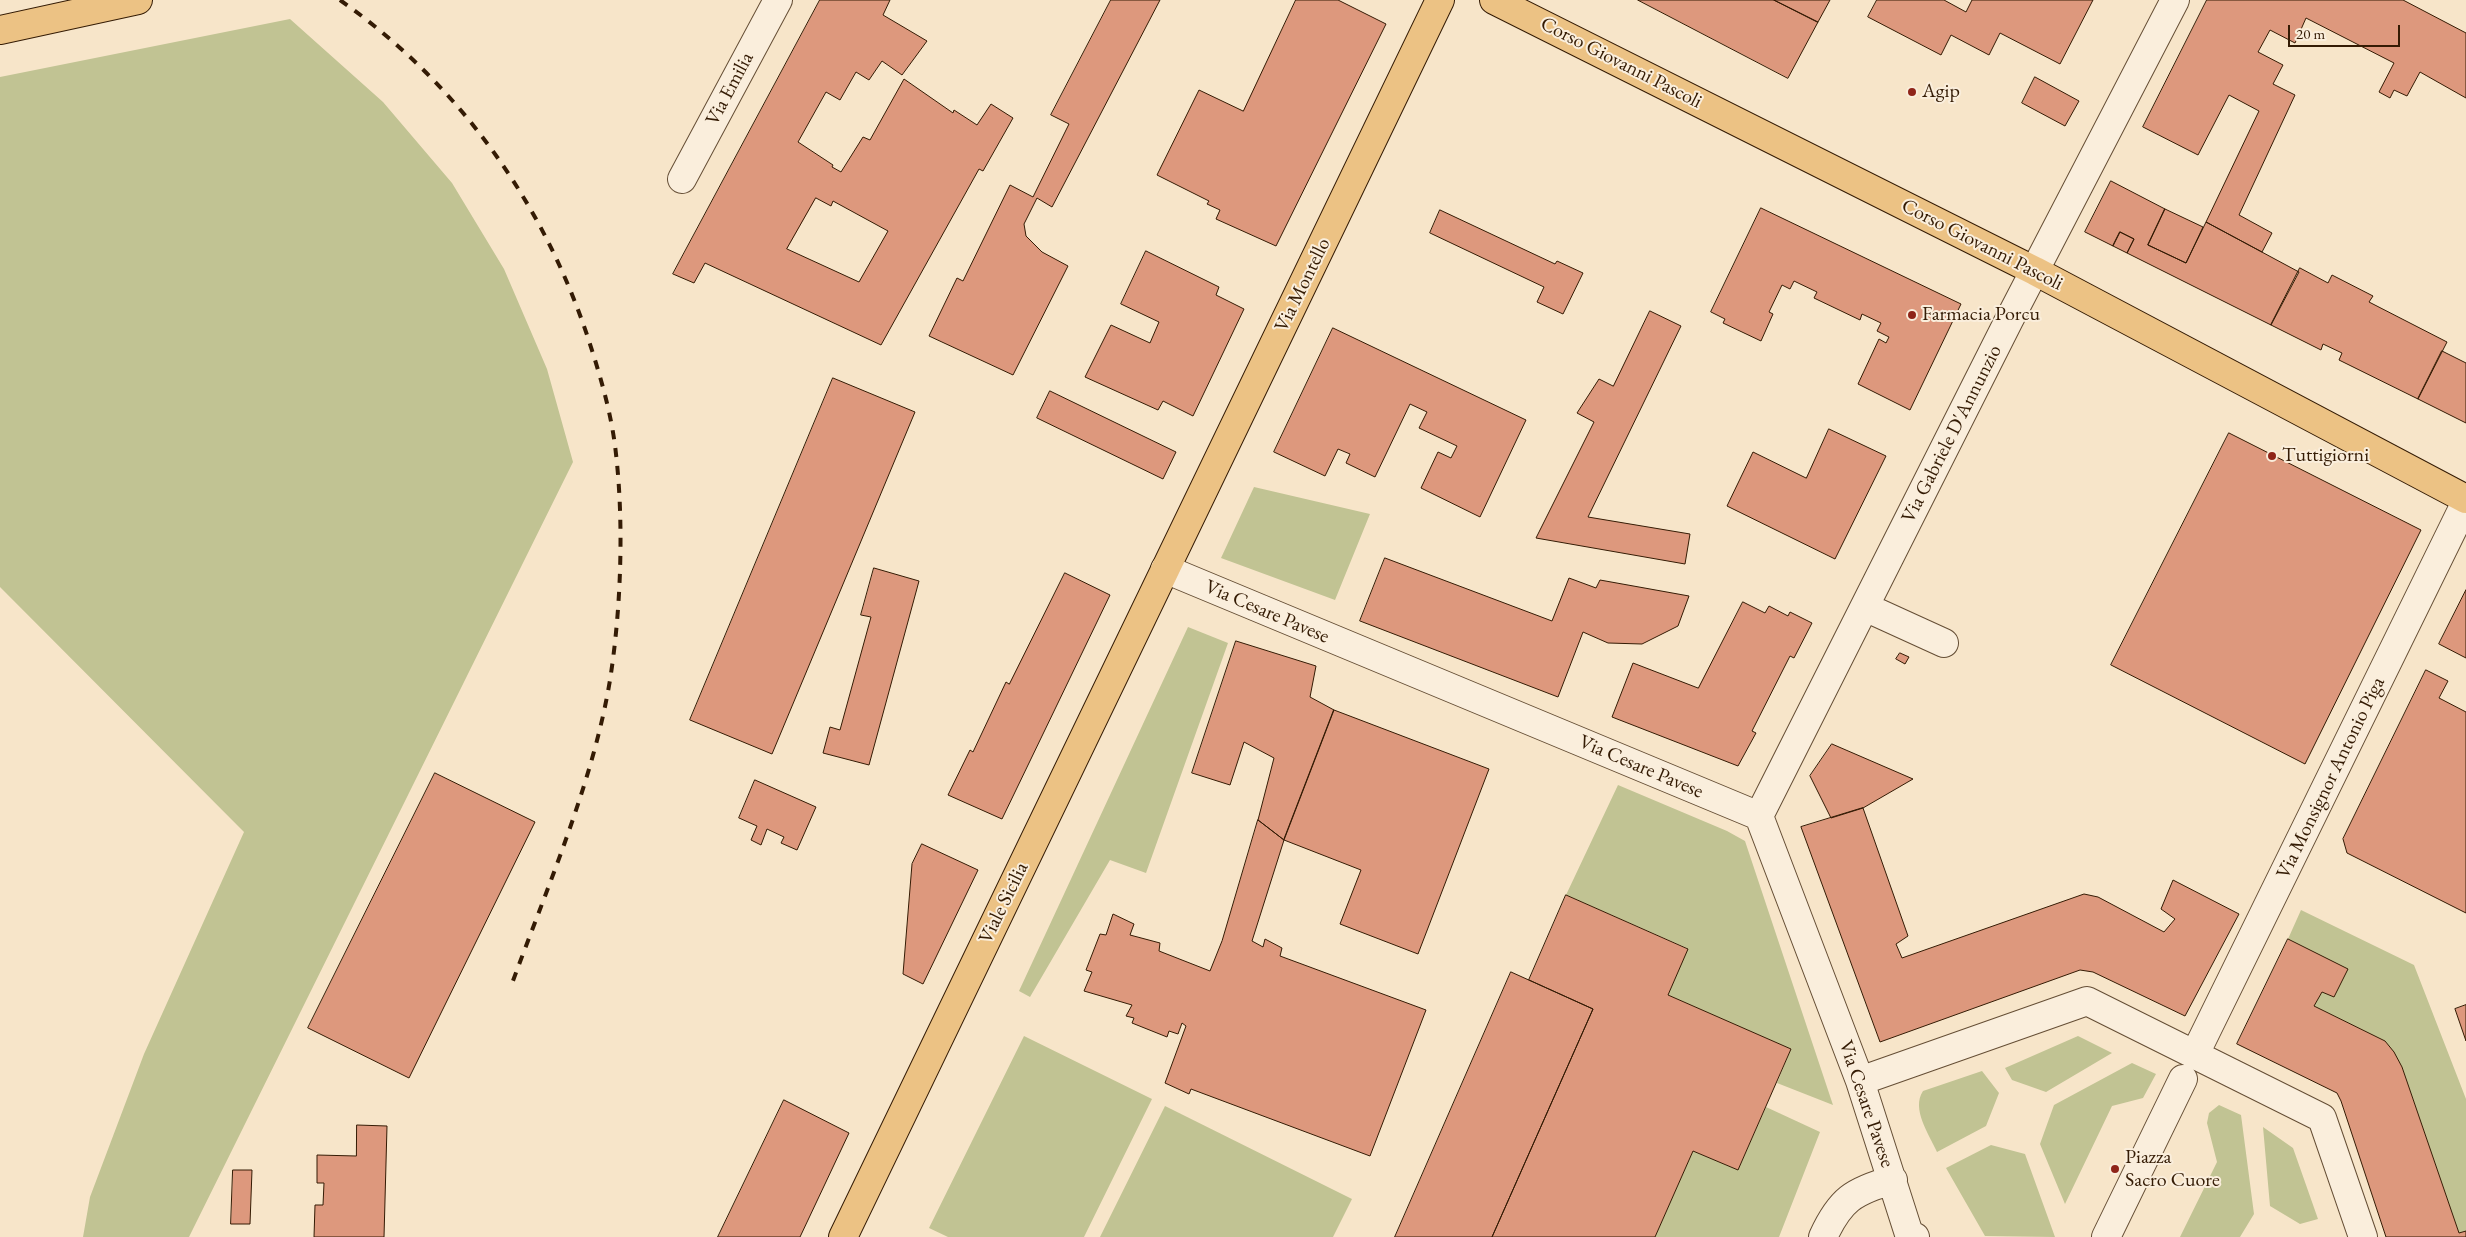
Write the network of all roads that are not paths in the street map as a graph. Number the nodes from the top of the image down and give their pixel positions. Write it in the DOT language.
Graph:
graph roads {
  1 [pos="138,0"];
  2 [pos="778,0"];
  3 [pos="1440,0"];
  4 [pos="1494,0"];
  5 [pos="2175,0"];
  6 [pos="0,30"];
  7 [pos="682,179"];
  8 [pos="2035,271"];
  9 [pos="2466,500"];
  10 [pos="1165,569"];
  11 [pos="1865,607"];
  12 [pos="1944,643"];
  13 [pos="1759,816"];
  14 [pos="2195,1054"];
  15 [pos="2183,1079"];
  16 [pos="1860,1082"];
  17 [pos="1892,1180"];
  18 [pos="843,1237"];
  19 [pos="1823,1237"];
  20 [pos="1915,1237"];
  21 [pos="2106,1237"];
  22 [pos="2363,1237"];
  1 -- 6 [label="main road"];
  2 -- 7 [label="street, Via Emilia"];
  3 -- 10 [label="main road, Via Montello"];
  4 -- 8 [label="main road, Corso Giovanni Pascoli"];
  5 -- 8 [label="street, Via Gabriele D'Annunzio"];
  8 -- 9 [label="main road, Corso Giovanni Pascoli"];
  8 -- 11 [label="street, Via Gabriele D'Annunzio"];
  9 -- 14 [label="street, Via Monsignor Antonio Piga"];
  10 -- 13 [label="street, Via Cesare Pavese"];
  10 -- 18 [label="main road, Viale Sicilia"];
  11 -- 12 [label="street"];
  11 -- 13 [label="street, Via Gabriele D'Annunzio"];
  13 -- 16 [label="street, Via Cesare Pavese"];
  14 -- 16 [label="street"];
  14 -- 22 [label="street"];
  15 -- 21 [label="street"];
  16 -- 17 [label="street, Via Cesare Pavese"];
  17 -- 19 [label="street"];
  17 -- 20 [label="street"];
}
